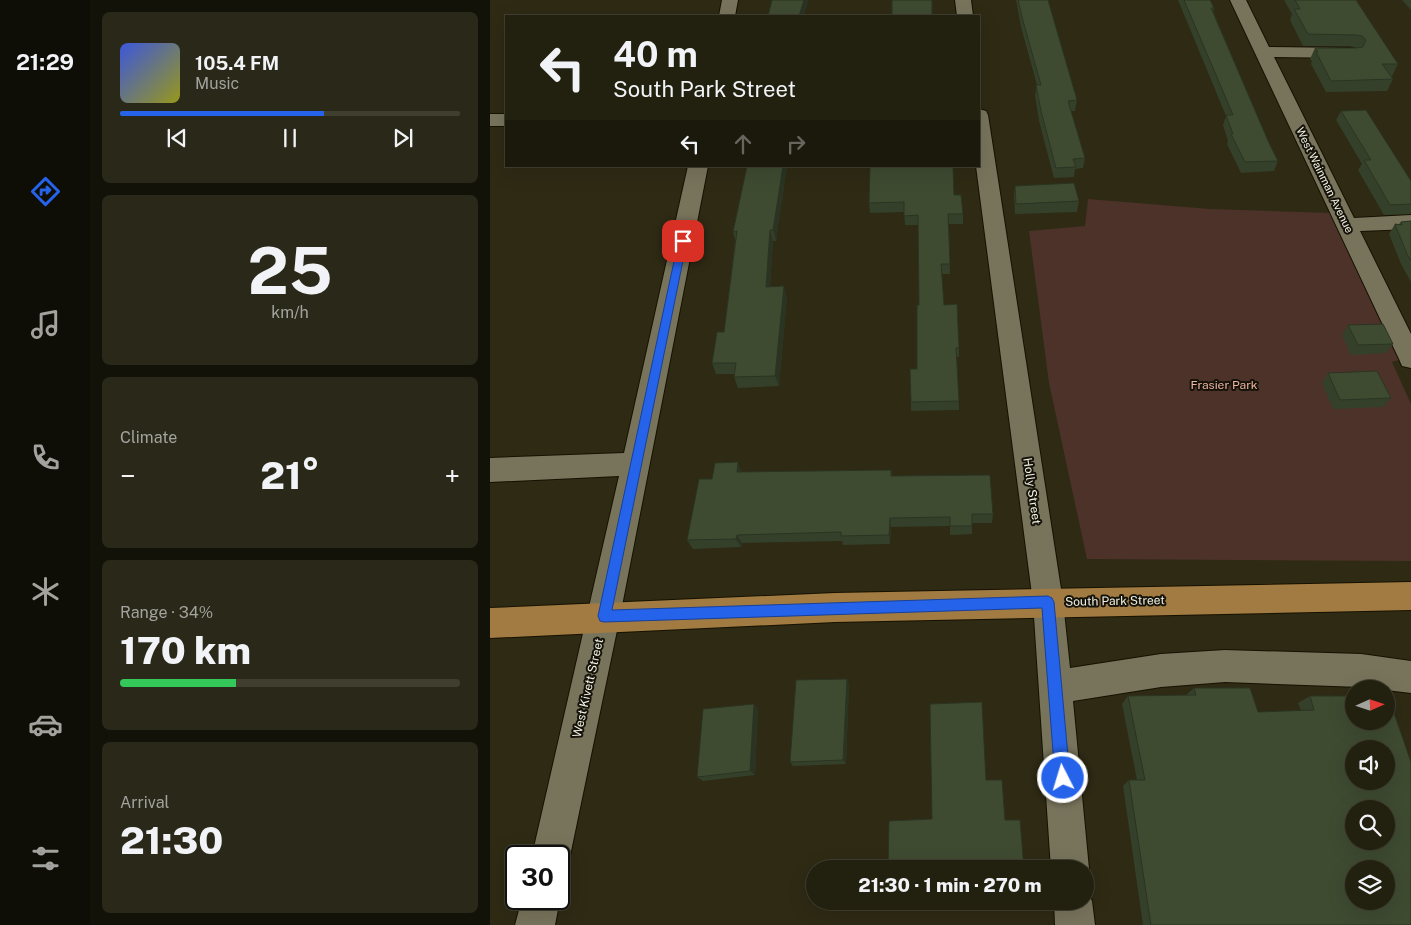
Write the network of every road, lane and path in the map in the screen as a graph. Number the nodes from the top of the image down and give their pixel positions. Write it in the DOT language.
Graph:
graph roads {
  1 [pos="730,0"];
  2 [pos="963,0"];
  3 [pos="1238,0"];
  4 [pos="727,15"];
  5 [pos="965,15"];
  6 [pos="1263,52"];
  7 [pos="1350,53"];
  8 [pos="490,120"];
  9 [pos="505,120"];
  10 [pos="980,122"];
  11 [pos="698,167"];
  12 [pos="1411,222"];
  13 [pos="1347,225"];
  14 [pos="1411,359"];
  15 [pos="636,464"];
  16 [pos="490,470"];
  17 [pos="1411,596"];
  18 [pos="1048,602"];
  19 [pos="604,616"];
  20 [pos="490,624"];
  21 [pos="1411,677"];
  22 [pos="1055,687"];
  23 [pos="553,845"];
  24 [pos="1069,860"];
  25 [pos="538,910"];
  26 [pos="1074,910"];
  27 [pos="535,925"];
  28 [pos="1075,925"];
  1 -- 4 [label="street"];
  2 -- 5 [label="street"];
  3 -- 6 [label="street, West Wainman Avenue"];
  6 -- 7 [label="street"];
  6 -- 13 [label="street, West Wainman Avenue"];
  8 -- 9 [label="street"];
  10 -- 18 [label="street, Holly Street"];
  11 -- 15 [label="street, West Kivett Street"];
  12 -- 13 [label="street"];
  13 -- 14 [label="street, West Wainman Avenue"];
  15 -- 16 [label="street"];
  15 -- 19 [label="street, West Kivett Street"];
  17 -- 18 [label="main road, South Park Street"];
  18 -- 19 [label="main road, South Park Street"];
  18 -- 22 [label="street, Holly Street"];
  19 -- 20 [label="main road, South Park Street"];
  19 -- 23 [label="street, West Kivett Street"];
  21 -- 22 [label="street"];
  22 -- 24 [label="street, Holly Street"];
  25 -- 27 [label="street"];
  26 -- 28 [label="street"];
}
